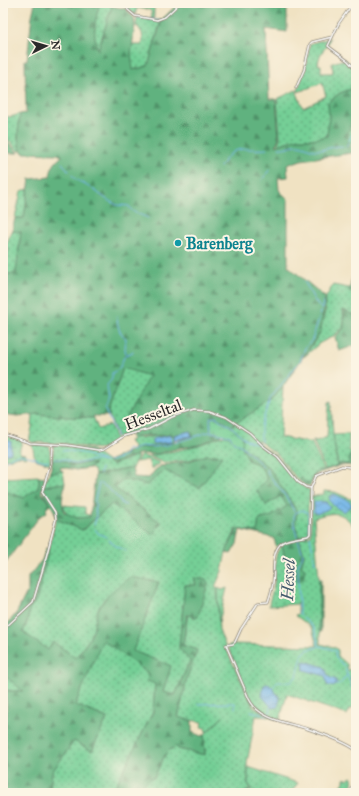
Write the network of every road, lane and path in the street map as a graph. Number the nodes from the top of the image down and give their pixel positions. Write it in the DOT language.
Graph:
graph roads {
  1 [pos="124,3"];
  2 [pos="180,3"];
  3 [pos="353,3"];
  4 [pos="332,37"];
  5 [pos="356,70"];
  6 [pos="296,88"];
  7 [pos="3,434"];
  8 [pos="52,444"];
  9 [pos="356,468"];
  10 [pos="310,488"];
  11 [pos="3,635"];
  12 [pos="356,750"];
  13 [pos="356,781"];
  14 [pos="349,793"];
  1 -- 2 [label="street"];
  3 -- 4 [label="street"];
  4 -- 5 [label="street"];
  4 -- 6 [label="street"];
  7 -- 8 [label="street, Hesseltal"];
  8 -- 10 [label="street, Hesseltal"];
  8 -- 11 [label="street"];
  9 -- 10 [label="street"];
  10 -- 12 [label="street"];
  13 -- 14 [label="street"];
}
